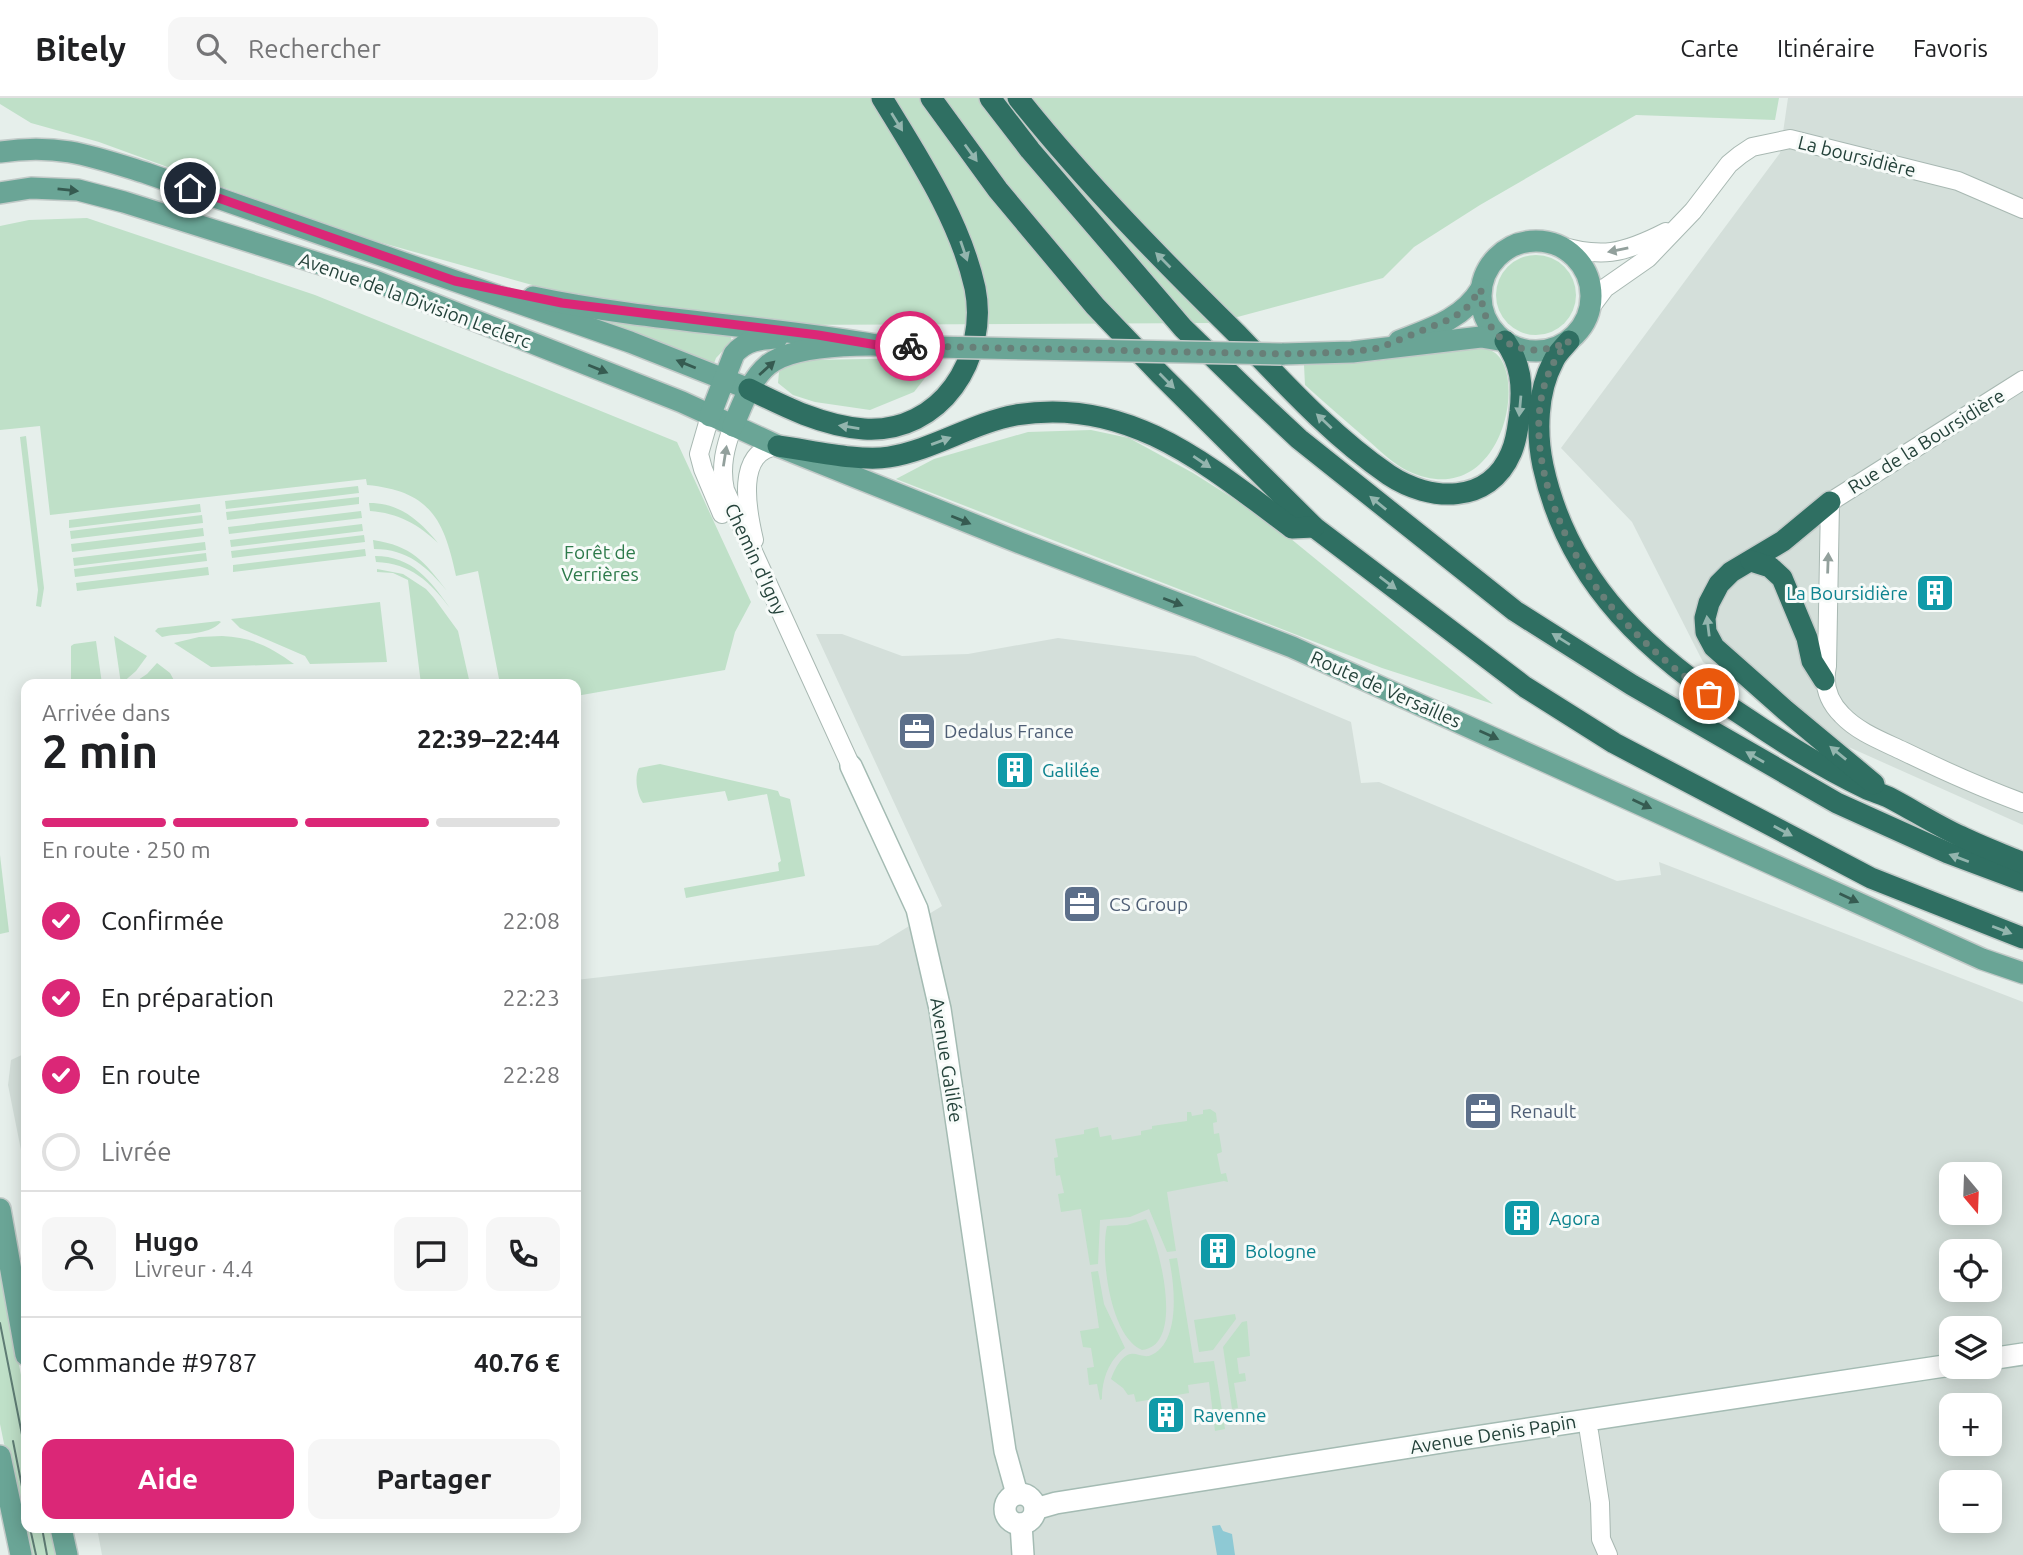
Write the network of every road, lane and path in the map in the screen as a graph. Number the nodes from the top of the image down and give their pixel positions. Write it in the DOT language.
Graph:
graph roads {
  1 [pos="881,98"];
  2 [pos="931,98"];
  3 [pos="990,98"];
  4 [pos="1018,98"];
  5 [pos="0,152"];
  6 [pos="0,192"];
  7 [pos="2023,209"];
  8 [pos="1679,226"];
  9 [pos="1554,244"];
  10 [pos="455,281"];
  11 [pos="1481,289"];
  12 [pos="1590,308"];
  13 [pos="818,335"];
  14 [pos="1505,341"];
  15 [pos="1569,341"];
  16 [pos="877,345"];
  17 [pos="1379,348"];
  18 [pos="723,379"];
  19 [pos="2023,380"];
  20 [pos="749,390"];
  21 [pos="710,416"];
  22 [pos="733,426"];
  23 [pos="778,446"];
  24 [pos="1830,502"];
  25 [pos="1314,527"];
  26 [pos="1751,561"];
  27 [pos="764,577"];
  28 [pos="779,610"];
  29 [pos="797,649"];
  30 [pos="1824,680"];
  31 [pos="851,766"];
  32 [pos="1888,798"];
  33 [pos="2023,803"];
  34 [pos="2023,863"];
  35 [pos="2023,881"];
  36 [pos="2023,938"];
  37 [pos="2023,974"];
  38 [pos="0,1209"];
  39 [pos="21,1327"];
  40 [pos="2023,1354"];
  41 [pos="2002,1357"];
  42 [pos="1939,1367"];
  43 [pos="1589,1432"];
  44 [pos="0,1456"];
  45 [pos="1028,1517"];
  46 [pos="62,1533"];
  47 [pos="21,1555"];
  48 [pos="67,1555"];
  49 [pos="1023,1555"];
  50 [pos="1608,1555"];
  1 -- 20 [label="highway, one-way"];
  2 -- 25 [label="highway, one-way"];
  35 -- 3 [label="highway, one-way"];
  14 -- 4 [label="highway, one-way"];
  5 -- 10 [label="main road, Avenue de la Division Leclerc"];
  6 -- 21 [label="main road, Avenue de la Division Leclerc, one-way"];
  7 -- 8 [label="street, La boursidière"];
  8 -- 9 [label="street, La boursidière, one-way"];
  8 -- 12 [label="street, La boursidière"];
  9 -- 11 [label="main road"];
  9 -- 12 [label="main road"];
  10 -- 13 [label="main road"];
  18 -- 10 [label="main road, Avenue de la Division Leclerc, one-way"];
  11 -- 14 [label="main road"];
  11 -- 17 [label="main road"];
  12 -- 15 [label="main road"];
  13 -- 16 [label="main road"];
  13 -- 18 [label="main road"];
  14 -- 15 [label="main road"];
  14 -- 17 [label="main road"];
  15 -- 32 [label="highway"];
  16 -- 17 [label="main road, bridge"];
  20 -- 16 [label="main road, one-way"];
  18 -- 20 [label="main road, Avenue de la Division Leclerc"];
  18 -- 21 [label="main road"];
  19 -- 24 [label="street, Rue de la Boursidière"];
  20 -- 22 [label="main road"];
  21 -- 22 [label="main road, Avenue de la Division Leclerc"];
  21 -- 28 [label="street"];
  22 -- 23 [label="main road, Avenue de la Division Leclerc"];
  27 -- 22 [label="street, Chemin d'Igny, one-way"];
  23 -- 25 [label="highway, one-way"];
  23 -- 27 [label="street"];
  23 -- 37 [label="main road, Route de Versailles, one-way"];
  24 -- 26 [label="highway"];
  30 -- 24 [label="street, Rue de la Boursidière, one-way"];
  25 -- 36 [label="highway, one-way"];
  26 -- 30 [label="highway"];
  32 -- 26 [label="highway, one-way"];
  27 -- 28 [label="street, Chemin d'Igny"];
  28 -- 29 [label="street, Chemin d'Igny"];
  29 -- 31 [label="street, Avenue Galilée"];
  30 -- 33 [label="street"];
  31 -- 45 [label="main road, Avenue Galilée"];
  32 -- 34 [label="highway"];
  38 -- 39 [label="main road"];
  40 -- 41 [label="main road"];
  42 -- 45 [label="main road, Avenue Denis Papin"];
  43 -- 50 [label="street"];
  44 -- 47 [label="main road"];
  45 -- 49 [label="main road"];
  46 -- 48 [label="main road"];
}
